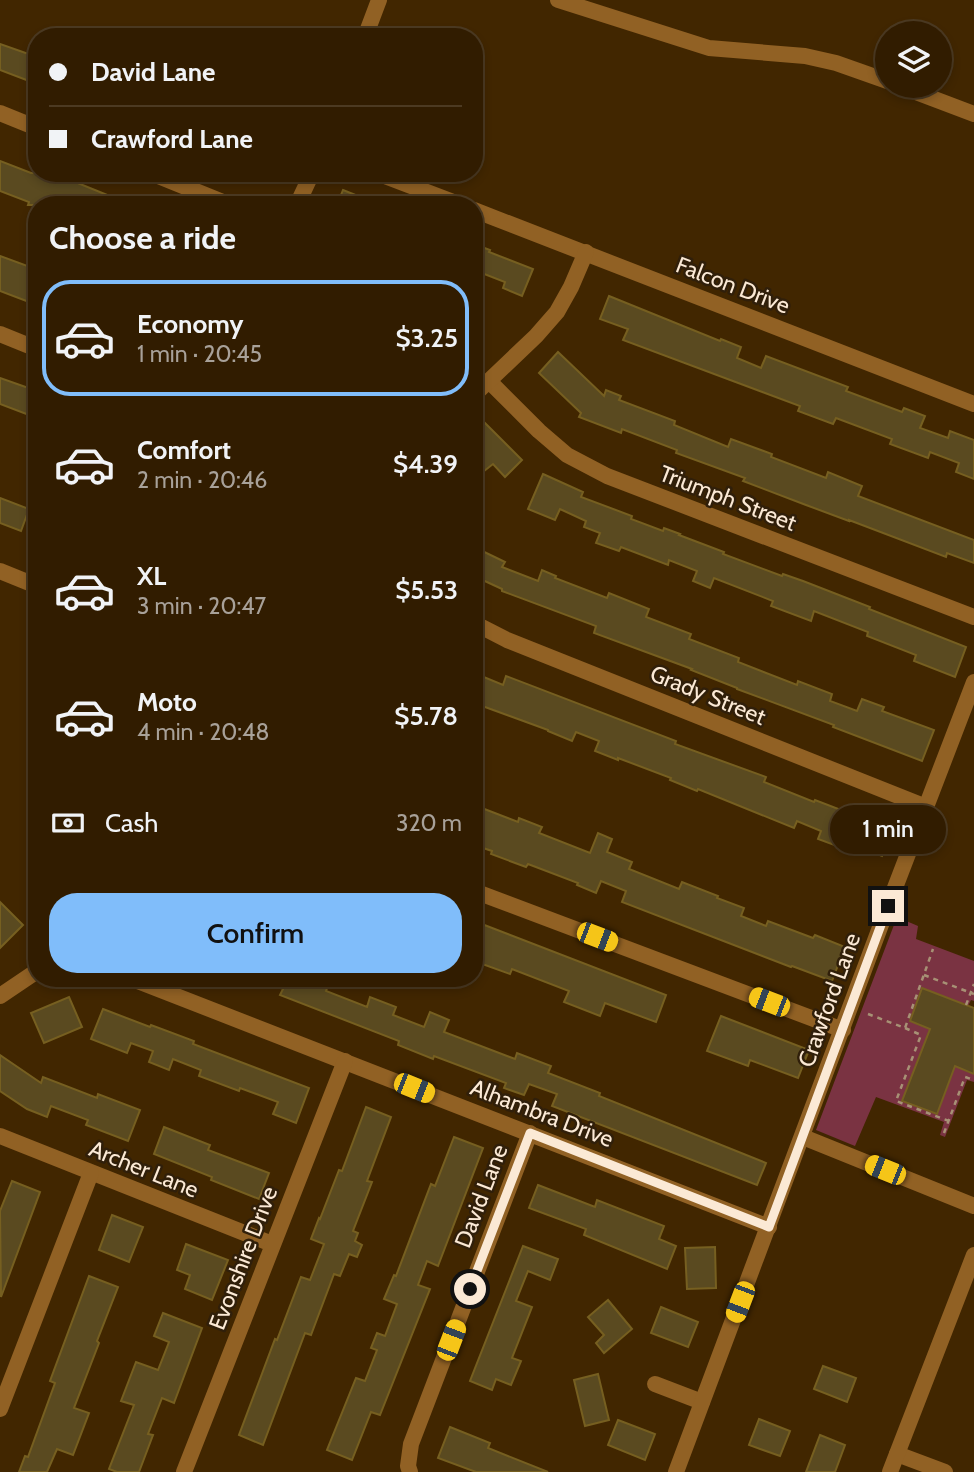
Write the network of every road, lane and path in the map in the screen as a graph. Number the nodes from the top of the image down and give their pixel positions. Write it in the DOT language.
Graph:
graph roads {
  1 [pos="379,0"];
  2 [pos="558,0"];
  3 [pos="368,28"];
  4 [pos="875,77"];
  5 [pos="932,98"];
  6 [pos="0,113"];
  7 [pos="974,114"];
  8 [pos="28,124"];
  9 [pos="173,182"];
  10 [pos="401,182"];
  11 [pos="208,196"];
  12 [pos="437,196"];
  13 [pos="483,213"];
  14 [pos="586,252"];
  15 [pos="0,334"];
  16 [pos="28,345"];
  17 [pos="490,382"];
  18 [pos="483,388"];
  19 [pos="974,404"];
  20 [pos="0,571"];
  21 [pos="28,582"];
  22 [pos="974,617"];
  23 [pos="483,628"];
  24 [pos="974,682"];
  25 [pos="926,807"];
  26 [pos="483,894"];
  27 [pos="933,949"];
  28 [pos="924,975"];
  29 [pos="28,977"];
  30 [pos="974,984"];
  31 [pos="153,987"];
  32 [pos="972,993"];
  33 [pos="0,996"];
  34 [pos="966,1005"];
  35 [pos="868,1014"];
  36 [pos="905,1028"];
  37 [pos="843,1030"];
  38 [pos="345,1061"];
  39 [pos="974,1080"];
  40 [pos="948,1121"];
  41 [pos="530,1133"];
  42 [pos="944,1133"];
  43 [pos="0,1136"];
  44 [pos="803,1137"];
  45 [pos="91,1172"];
  46 [pos="974,1206"];
  47 [pos="769,1227"];
  48 [pos="272,1244"];
  49 [pos="974,1255"];
  50 [pos="655,1384"];
  51 [pos="702,1402"];
  52 [pos="0,1409"];
  53 [pos="897,1454"];
  54 [pos="184,1472"];
  55 [pos="410,1472"];
  56 [pos="676,1472"];
  57 [pos="890,1472"];
  58 [pos="945,1472"];
  1 -- 3 [label="street"];
  2 -- 4 [label="street"];
  5 -- 7 [label="street"];
  6 -- 8 [label="street"];
  9 -- 11 [label="street"];
  10 -- 12 [label="street"];
  13 -- 14 [label="street, Falcon Drive"];
  14 -- 17 [label="street"];
  14 -- 19 [label="street, Falcon Drive"];
  15 -- 16 [label="street"];
  17 -- 18 [label="street"];
  17 -- 22 [label="street, Triumph Street"];
  20 -- 21 [label="street"];
  23 -- 25 [label="street, Grady Street"];
  24 -- 25 [label="street, Crawford Lane"];
  25 -- 37 [label="street, Crawford Lane"];
  26 -- 37 [label="street"];
  27 -- 28 [label="path"];
  28 -- 32 [label="path"];
  28 -- 36 [label="path"];
  29 -- 33 [label="street"];
  30 -- 32 [label="path"];
  31 -- 38 [label="street, Alhambra Drive"];
  32 -- 34 [label="path"];
  35 -- 36 [label="path"];
  36 -- 40 [label="path"];
  37 -- 44 [label="street, Crawford Lane"];
  38 -- 41 [label="street, Alhambra Drive"];
  38 -- 48 [label="street, Evonshire Drive"];
  39 -- 40 [label="path"];
  40 -- 42 [label="path"];
  41 -- 47 [label="street, Alhambra Drive"];
  41 -- 55 [label="street, David Lane"];
  43 -- 45 [label="street, Archer Lane"];
  44 -- 46 [label="street"];
  44 -- 47 [label="street"];
  45 -- 48 [label="street, Archer Lane"];
  45 -- 52 [label="street"];
  47 -- 51 [label="street"];
  48 -- 54 [label="street, Evonshire Drive"];
  49 -- 53 [label="street"];
  50 -- 51 [label="street"];
  51 -- 56 [label="street"];
  53 -- 57 [label="street"];
  53 -- 58 [label="street"];
}
